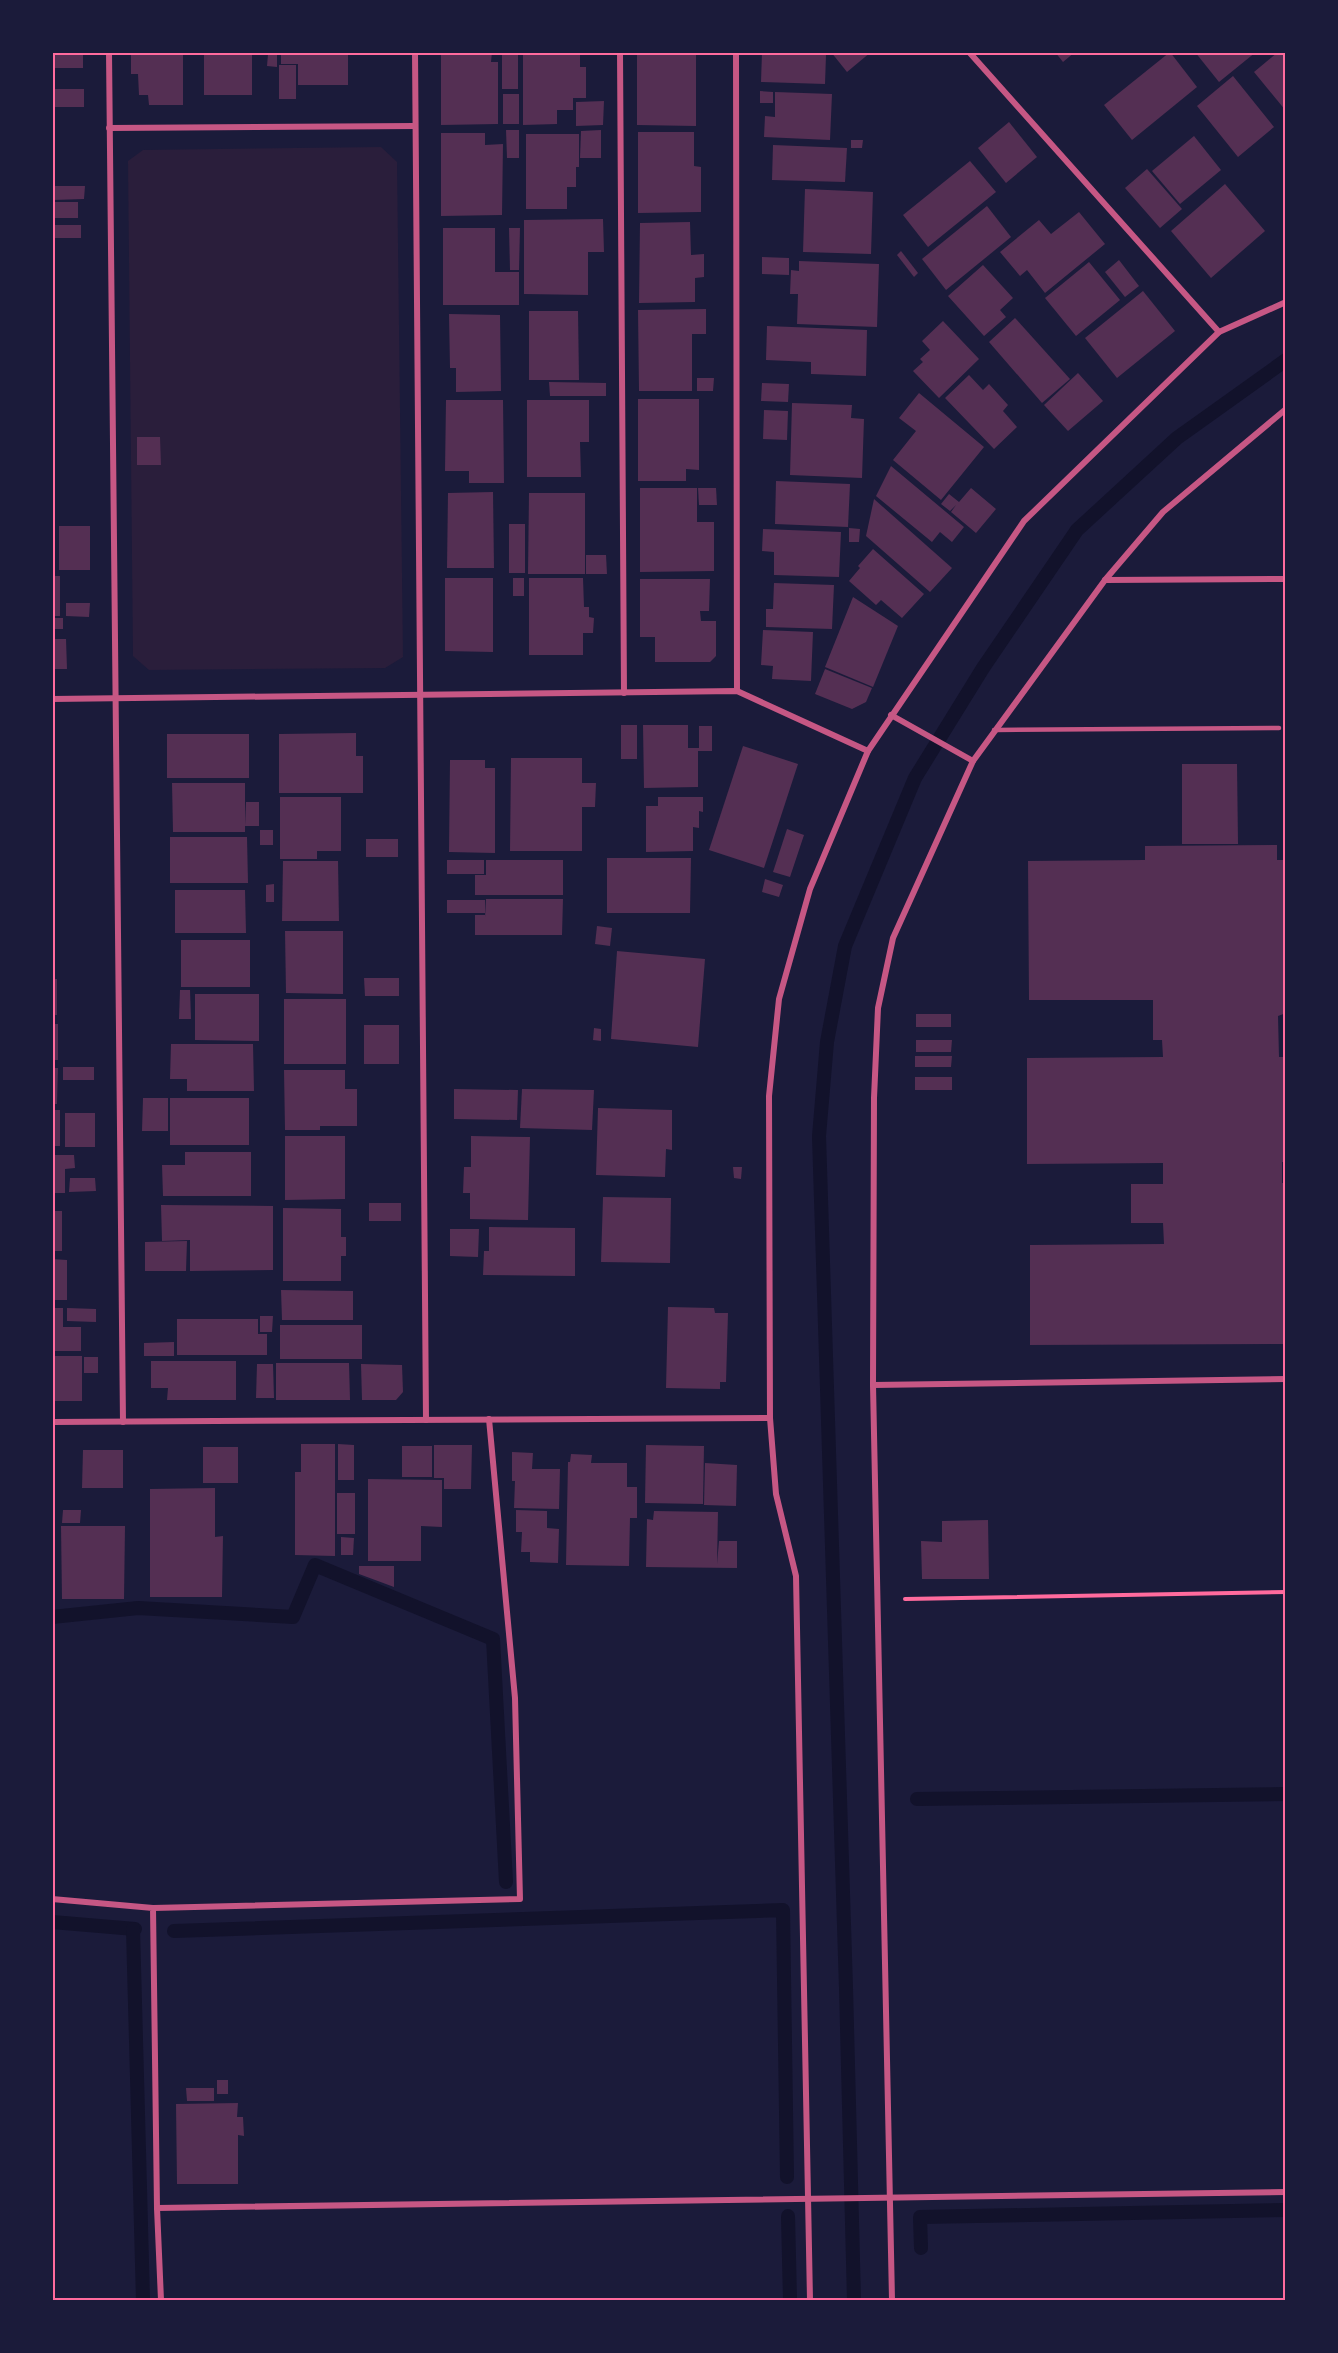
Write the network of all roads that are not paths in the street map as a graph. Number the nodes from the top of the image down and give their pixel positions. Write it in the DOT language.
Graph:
graph roads {
  1 [pos="109,52"];
  2 [pos="415,52"];
  3 [pos="620,52"];
  4 [pos="736,52"];
  5 [pos="969,52"];
  6 [pos="415,126"];
  7 [pos="110,128"];
  8 [pos="1286,302"];
  9 [pos="1219,332"];
  10 [pos="1286,409"];
  11 [pos="1286,579"];
  12 [pos="1105,580"];
  13 [pos="737,691"];
  14 [pos="624,693"];
  15 [pos="420,695"];
  16 [pos="115,698"];
  17 [pos="52,699"];
  18 [pos="891,715"];
  19 [pos="1280,728"];
  20 [pos="994,730"];
  21 [pos="868,751"];
  22 [pos="973,761"];
  23 [pos="1286,1379"];
  24 [pos="873,1385"];
  25 [pos="770,1418"];
  26 [pos="489,1419"];
  27 [pos="426,1420"];
  28 [pos="52,1422"];
  29 [pos="123,1422"];
  30 [pos="52,1899"];
  31 [pos="153,1908"];
  32 [pos="1286,2192"];
  33 [pos="889,2198"];
  34 [pos="807,2199"];
  35 [pos="157,2208"];
  36 [pos="161,2301"];
  37 [pos="810,2301"];
  38 [pos="892,2301"];
  1 -- 7 [label="street"];
  2 -- 6 [label="street"];
  3 -- 14 [label="street"];
  4 -- 13 [label="street"];
  5 -- 9 [label="street"];
  6 -- 7 [label="street"];
  6 -- 15 [label="street"];
  7 -- 16 [label="street"];
  8 -- 9 [label="street"];
  9 -- 18 [label="street"];
  10 -- 12 [label="street"];
  11 -- 12 [label="street"];
  12 -- 20 [label="street"];
  13 -- 14 [label="street"];
  13 -- 21 [label="street"];
  14 -- 15 [label="street"];
  15 -- 16 [label="street"];
  15 -- 27 [label="street"];
  16 -- 17 [label="street"];
  16 -- 29 [label="street"];
  18 -- 21 [label="street"];
  18 -- 22 [label="street"];
  19 -- 20 [label="lane"];
  20 -- 22 [label="street"];
  21 -- 25 [label="street"];
  22 -- 24 [label="street"];
  23 -- 24 [label="street"];
  24 -- 33 [label="street"];
  25 -- 26 [label="street"];
  25 -- 34 [label="street"];
  26 -- 27 [label="street"];
  26 -- 31 [label="street"];
  27 -- 29 [label="street"];
  28 -- 29 [label="street"];
  30 -- 31 [label="street"];
  31 -- 35 [label="street"];
  32 -- 33 [label="street"];
  33 -- 34 [label="street"];
  33 -- 38 [label="street"];
  34 -- 35 [label="street"];
  34 -- 37 [label="street"];
  35 -- 36 [label="street"];
}
